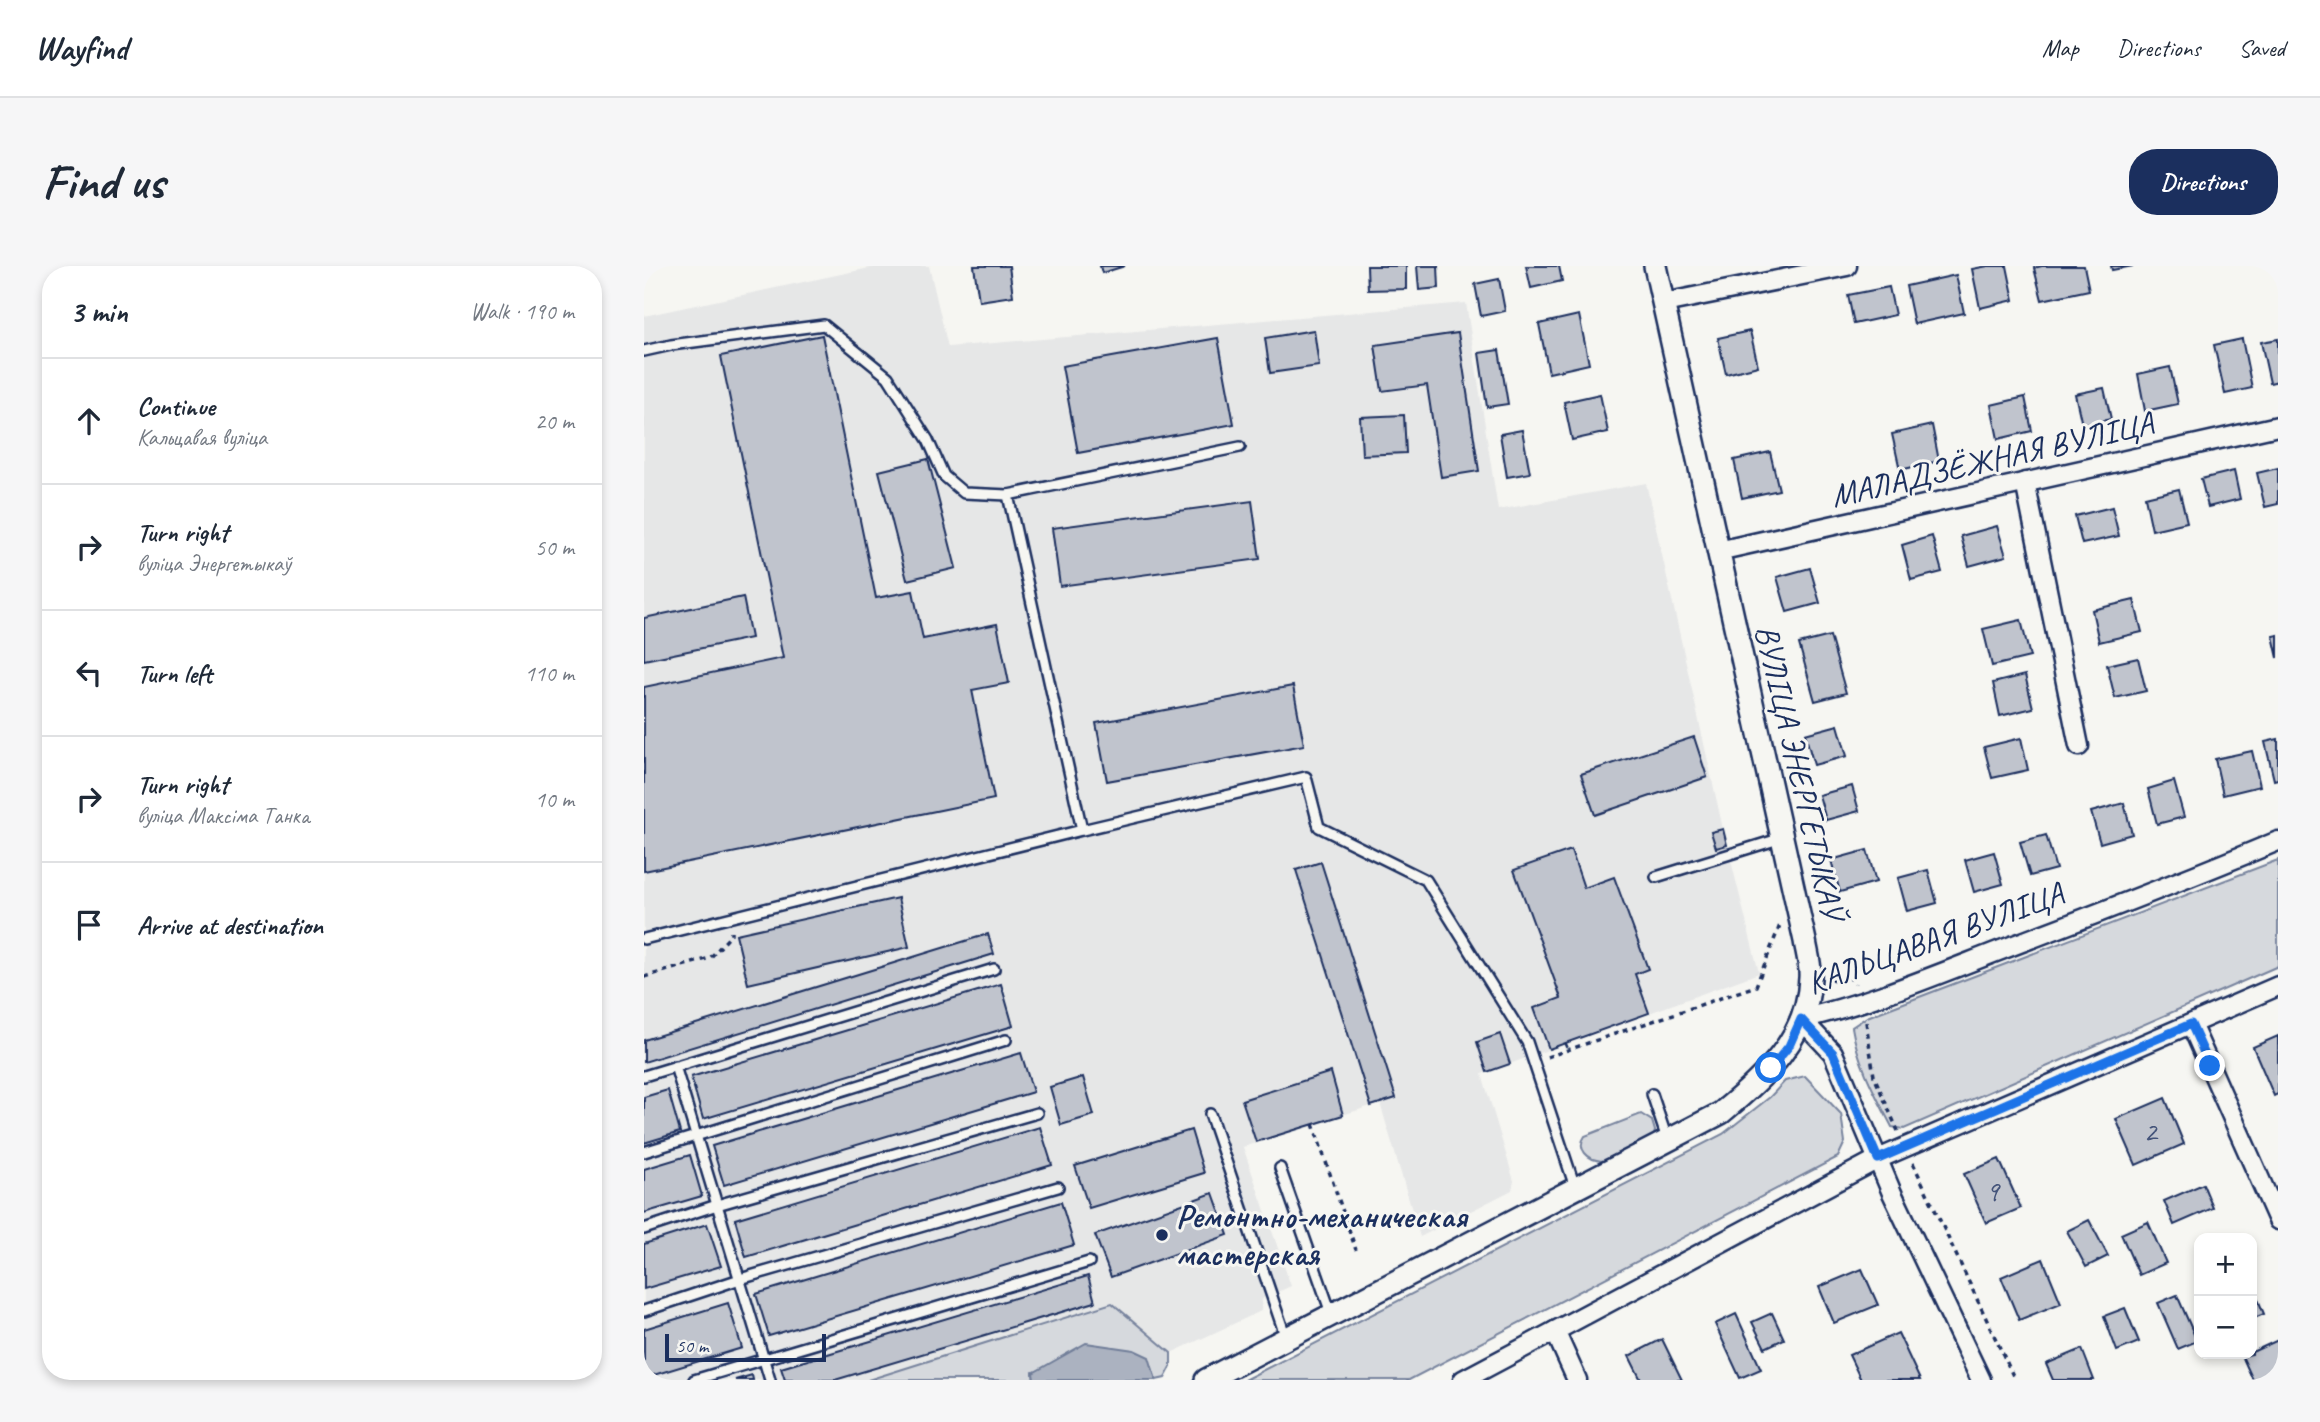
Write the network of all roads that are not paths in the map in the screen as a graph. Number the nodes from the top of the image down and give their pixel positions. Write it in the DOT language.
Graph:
graph roads {
  1 [pos="1655,266"];
  2 [pos="1847,266"];
  3 [pos="1664,303"];
  4 [pos="644,351"];
  5 [pos="2278,426"];
  6 [pos="1240,447"];
  7 [pos="2025,482"];
  8 [pos="1007,495"];
  9 [pos="1718,551"];
  10 [pos="2079,746"];
  11 [pos="1082,830"];
  12 [pos="1782,838"];
  13 [pos="2278,841"];
  14 [pos="1656,877"];
  15 [pos="644,939"];
  16 [pos="994,969"];
  17 [pos="2278,986"];
  18 [pos="1801,1019"];
  19 [pos="2191,1024"];
  20 [pos="1006,1040"];
  21 [pos="675,1066"];
  22 [pos="644,1076"];
  23 [pos="1652,1094"];
  24 [pos="1037,1113"];
  25 [pos="1210,1114"];
  26 [pos="696,1135"];
  27 [pos="1668,1141"];
  28 [pos="644,1152"];
  29 [pos="1878,1159"];
  30 [pos="1280,1168"];
  31 [pos="1058,1187"];
  32 [pos="1575,1188"];
  33 [pos="717,1205"];
  34 [pos="2278,1220"];
  35 [pos="644,1229"];
  36 [pos="1088,1262"];
  37 [pos="740,1279"];
  38 [pos="644,1311"];
  39 [pos="1332,1315"];
  40 [pos="1555,1331"];
  41 [pos="1286,1338"];
  42 [pos="764,1359"];
  43 [pos="694,1380"];
  44 [pos="770,1380"];
  45 [pos="1206,1380"];
  46 [pos="1463,1380"];
  47 [pos="1577,1380"];
  48 [pos="1981,1380"];
  1 -- 3 [label="street, ВУЛІЦА ЭНЕРГЕТЫКАЎ"];
  2 -- 3 [label="street"];
  3 -- 9 [label="street, ВУЛІЦА ЭНЕРГЕТЫКАЎ"];
  4 -- 8 [label="lane"];
  5 -- 7 [label="street, МАЛАДЗЁЖНАЯ ВУЛІЦА"];
  6 -- 8 [label="lane"];
  7 -- 9 [label="street, МАЛАДЗЁЖНАЯ ВУЛІЦА"];
  7 -- 10 [label="street"];
  8 -- 11 [label="lane"];
  9 -- 12 [label="street, ВУЛІЦА ЭНЕРГЕТЫКАЎ"];
  11 -- 15 [label="lane"];
  11 -- 32 [label="lane"];
  12 -- 14 [label="lane"];
  12 -- 18 [label="street, ВУЛІЦА ЭНЕРГЕТЫКАЎ"];
  13 -- 18 [label="street, КАЛЬЦАВАЯ ВУЛІЦА"];
  16 -- 21 [label="lane"];
  17 -- 19 [label="street"];
  18 -- 27 [label="street, КАЛЬЦАВАЯ ВУЛІЦА"];
  18 -- 29 [label="street"];
  19 -- 29 [label="street"];
  19 -- 34 [label="street"];
  20 -- 26 [label="lane"];
  21 -- 22 [label="lane"];
  21 -- 26 [label="lane"];
  23 -- 27 [label="lane"];
  24 -- 33 [label="lane"];
  25 -- 41 [label="lane"];
  26 -- 28 [label="lane"];
  26 -- 33 [label="lane"];
  27 -- 32 [label="street, КАЛЬЦАВАЯ ВУЛІЦА"];
  29 -- 40 [label="street"];
  29 -- 48 [label="street"];
  30 -- 39 [label="lane"];
  31 -- 37 [label="lane"];
  32 -- 39 [label="street, КАЛЬЦАВАЯ ВУЛІЦА"];
  33 -- 35 [label="lane"];
  33 -- 37 [label="lane"];
  36 -- 42 [label="lane"];
  37 -- 38 [label="lane"];
  37 -- 42 [label="lane"];
  39 -- 41 [label="street, КАЛЬЦАВАЯ ВУЛІЦА"];
  40 -- 46 [label="street"];
  40 -- 47 [label="street"];
  41 -- 45 [label="street, КАЛЬЦАВАЯ ВУЛІЦА"];
  42 -- 43 [label="lane"];
  42 -- 44 [label="lane"];
}
